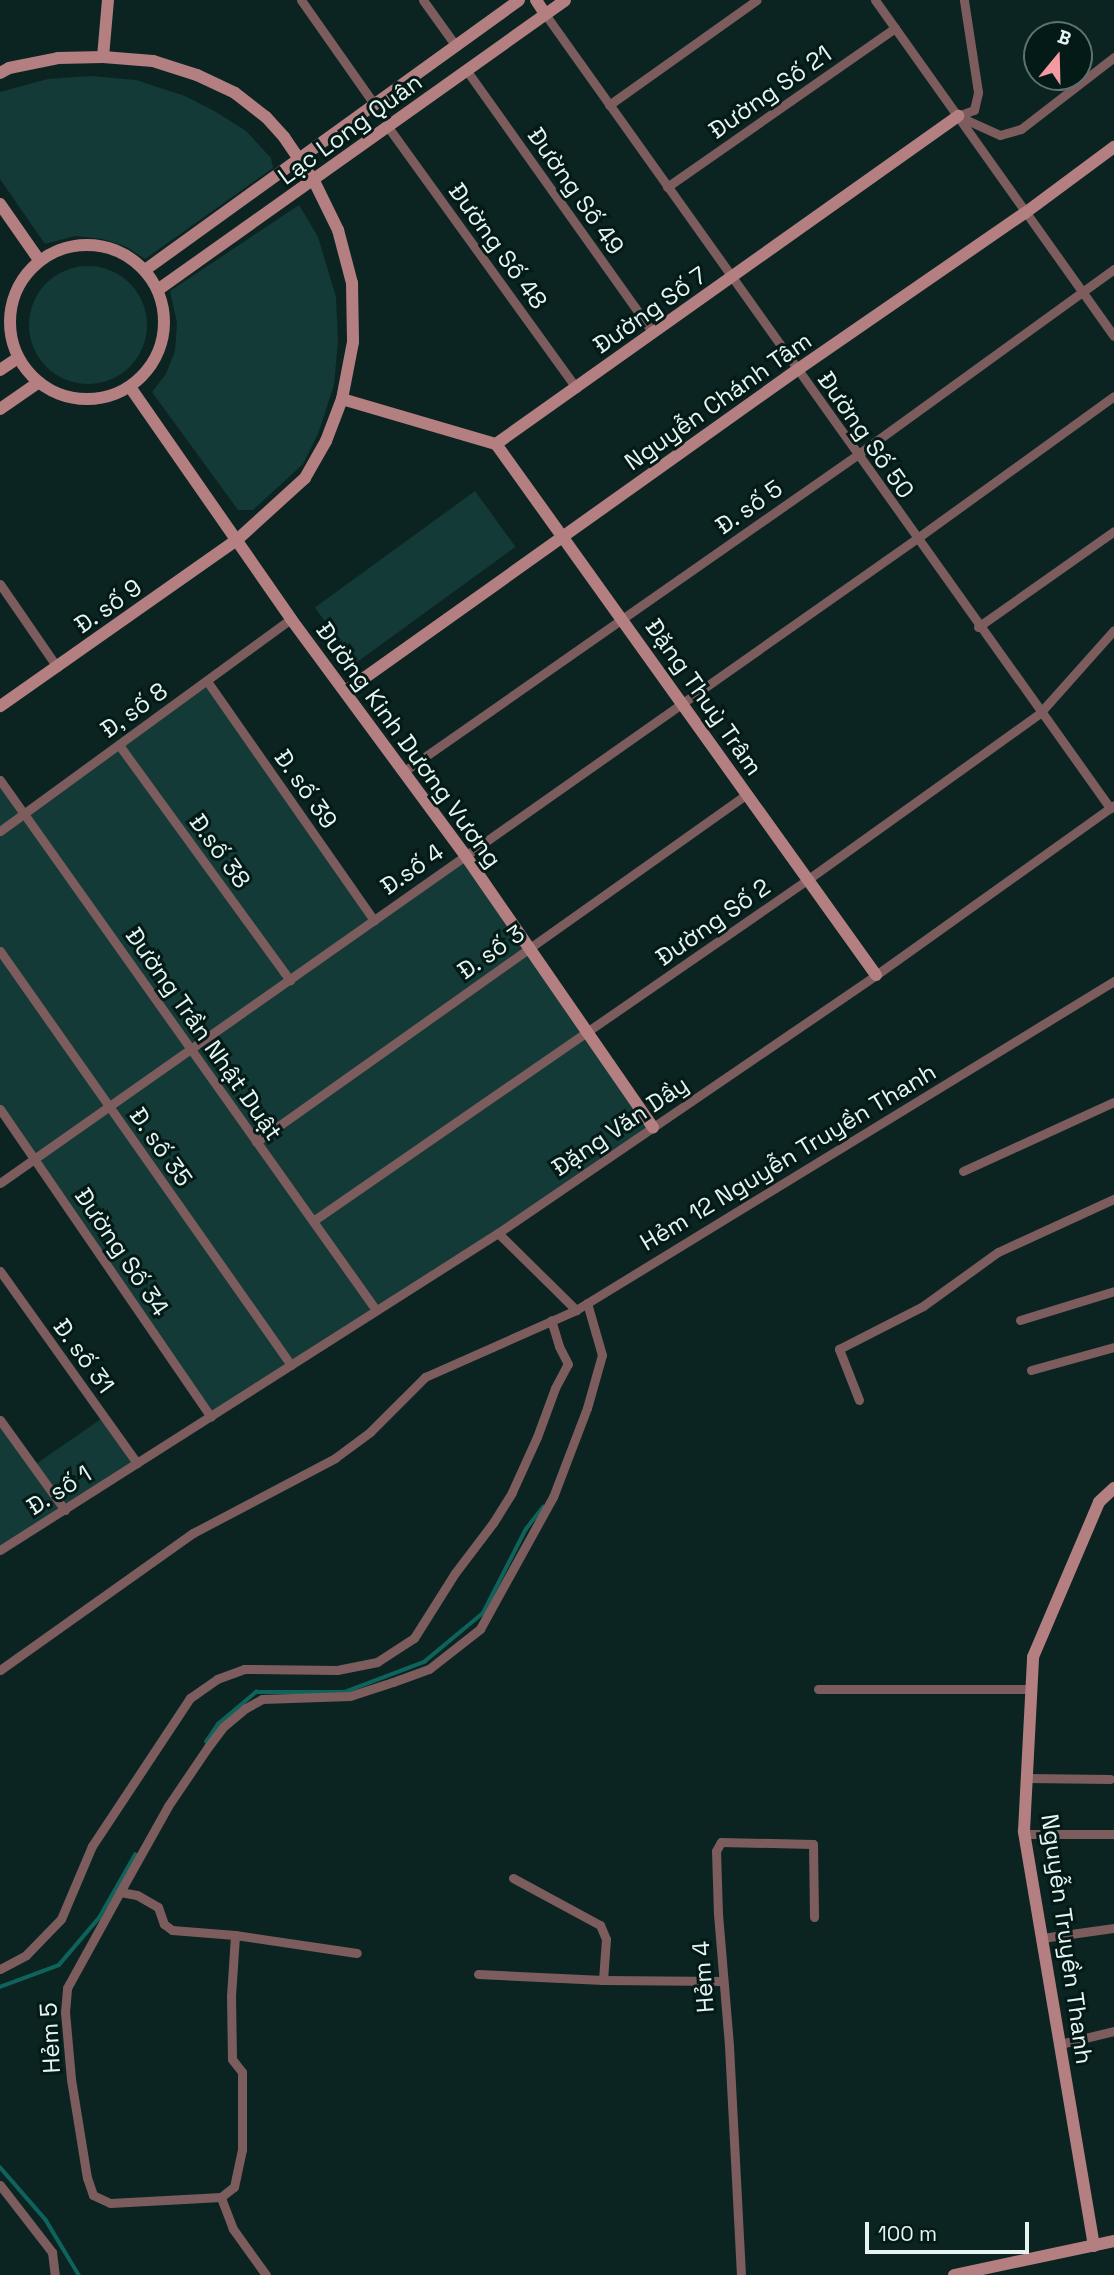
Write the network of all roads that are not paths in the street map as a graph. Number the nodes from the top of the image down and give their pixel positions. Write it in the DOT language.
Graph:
graph roads {
  1 [pos="108,0"];
  2 [pos="301,0"];
  3 [pos="423,0"];
  4 [pos="519,0"];
  5 [pos="536,0"];
  6 [pos="565,0"];
  7 [pos="757,0"];
  8 [pos="875,0"];
  9 [pos="964,0"];
  10 [pos="544,14"];
  11 [pos="895,28"];
  12 [pos="456,46"];
  13 [pos="103,57"];
  14 [pos="1114,57"];
  15 [pos="467,71"];
  16 [pos="0,73"];
  17 [pos="374,104"];
  18 [pos="609,105"];
  19 [pos="958,116"];
  20 [pos="388,127"];
  21 [pos="1114,147"];
  22 [pos="299,157"];
  23 [pos="314,181"];
  24 [pos="667,187"];
  25 [pos="0,204"];
  26 [pos="1026,214"];
  27 [pos="39,260"];
  28 [pos="1114,269"];
  29 [pos="145,270"];
  30 [pos="731,278"];
  31 [pos="159,289"];
  32 [pos="1083,293"];
  33 [pos="653,333"];
  34 [pos="1114,336"];
  35 [pos="18,358"];
  36 [pos="0,370"];
  37 [pos="797,370"];
  38 [pos="39,382"];
  39 [pos="130,387"];
  40 [pos="576,388"];
  41 [pos="1114,396"];
  42 [pos="342,399"];
  43 [pos="0,409"];
  44 [pos="496,444"];
  45 [pos="857,455"];
  46 [pos="1114,531"];
  47 [pos="564,535"];
  48 [pos="239,539"];
  49 [pos="916,540"];
  50 [pos="0,584"];
  51 [pos="291,619"];
  52 [pos="623,619"];
  53 [pos="978,627"];
  54 [pos="1114,630"];
  55 [pos="57,667"];
  56 [pos="207,681"];
  57 [pos="346,691"];
  58 [pos="682,704"];
  59 [pos="0,706"];
  60 [pos="1040,713"];
  61 [pos="119,745"];
  62 [pos="403,772"];
  63 [pos="0,780"];
  64 [pos="747,794"];
  65 [pos="1112,807"];
  66 [pos="24,814"];
  67 [pos="0,831"];
  68 [pos="465,855"];
  69 [pos="807,880"];
  70 [pos="374,920"];
  71 [pos="529,949"];
  72 [pos="0,951"];
  73 [pos="876,975"];
  74 [pos="290,979"];
  75 [pos="1114,981"];
  76 [pos="587,1032"];
  77 [pos="191,1049"];
  78 [pos="1114,1102"];
  79 [pos="109,1107"];
  80 [pos="0,1109"];
  81 [pos="653,1128"];
  82 [pos="256,1142"];
  83 [pos="36,1159"];
  84 [pos="963,1171"];
  85 [pos="0,1184"];
  86 [pos="1114,1199"];
  87 [pos="313,1221"];
  88 [pos="498,1233"];
  89 [pos="0,1271"];
  90 [pos="1114,1291"];
  91 [pos="587,1303"];
  92 [pos="376,1310"];
  93 [pos="576,1310"];
  94 [pos="551,1320"];
  95 [pos="1020,1320"];
  96 [pos="1114,1347"];
  97 [pos="291,1365"];
  98 [pos="1031,1370"];
  99 [pos="859,1400"];
  100 [pos="211,1417"];
  101 [pos="0,1420"];
  102 [pos="137,1463"];
  103 [pos="1114,1488"];
  104 [pos="65,1510"];
  105 [pos="0,1550"];
  106 [pos="0,1670"];
  107 [pos="818,1689"];
  108 [pos="1031,1689"];
  109 [pos="1027,1778"];
  110 [pos="1110,1779"];
  111 [pos="1025,1834"];
  112 [pos="1114,1834"];
  113 [pos="513,1878"];
  114 [pos="120,1892"];
  115 [pos="814,1917"];
  116 [pos="1114,1928"];
  117 [pos="235,1935"];
  118 [pos="1042,1938"];
  119 [pos="357,1953"];
  120 [pos="0,1969"];
  121 [pos="478,1974"];
  122 [pos="603,1980"];
  123 [pos="722,1981"];
  124 [pos="1114,2031"];
  125 [pos="1060,2044"];
  126 [pos="0,2185"];
  127 [pos="221,2197"];
  128 [pos="1114,2241"];
  129 [pos="1094,2246"];
  130 [pos="55,2275"];
  131 [pos="266,2275"];
  132 [pos="741,2275"];
  133 [pos="954,2275"];
  1 -- 13 [label="street"];
  2 -- 17 [label="street"];
  3 -- 12 [label="street"];
  4 -- 12 [label="street, Lạc Long Quân"];
  5 -- 10 [label="street"];
  6 -- 10 [label="street, Lạc Long Quân"];
  7 -- 18 [label="street"];
  8 -- 11 [label="street"];
  9 -- 19 [label="street"];
  10 -- 15 [label="street, Lạc Long Quân"];
  10 -- 18 [label="street, Đường Số 50"];
  11 -- 19 [label="street"];
  11 -- 24 [label="street, Đường Số 21"];
  12 -- 17 [label="street, Lạc Long Quân"];
  13 -- 16 [label="street, Đ. số 9"];
  13 -- 22 [label="street, Đ. số 9"];
  14 -- 19 [label="street"];
  15 -- 20 [label="street, Lạc Long Quân"];
  15 -- 33 [label="street, Đường Số 49"];
  17 -- 22 [label="street, Lạc Long Quân"];
  18 -- 24 [label="street, Đường Số 50"];
  19 -- 26 [label="street"];
  19 -- 30 [label="street, Đường Số 7"];
  20 -- 23 [label="street, Lạc Long Quân"];
  20 -- 40 [label="street, Đường Số 48"];
  21 -- 26 [label="street, Nguyễn Chánh Tâm"];
  22 -- 23 [label="street, Đ. số 9"];
  22 -- 29 [label="street, Lạc Long Quân"];
  23 -- 31 [label="street, Lạc Long Quân"];
  23 -- 42 [label="street, Đ. số 9"];
  24 -- 30 [label="street, Đường Số 50"];
  25 -- 27 [label="street"];
  26 -- 32 [label="street"];
  26 -- 37 [label="street, Nguyễn Chánh Tâm"];
  27 -- 29 [label="street"];
  27 -- 35 [label="street"];
  28 -- 32 [label="street, Đ. số 5"];
  29 -- 31 [label="street"];
  30 -- 33 [label="street, Đường Số 7"];
  30 -- 37 [label="street, Đường Số 50"];
  31 -- 39 [label="street"];
  32 -- 34 [label="street"];
  32 -- 45 [label="street, Đ. số 5"];
  33 -- 40 [label="street, Đường Số 7"];
  35 -- 36 [label="street"];
  35 -- 38 [label="street"];
  37 -- 45 [label="street, Đường Số 50"];
  37 -- 47 [label="street, Nguyễn Chánh Tâm"];
  38 -- 39 [label="street"];
  38 -- 43 [label="street"];
  39 -- 48 [label="street, Đường Kinh Dương Vương"];
  40 -- 44 [label="street, Đường Số 7"];
  41 -- 49 [label="street, Đ.số 4"];
  42 -- 44 [label="street"];
  42 -- 48 [label="street, Đ. số 9"];
  44 -- 47 [label="street, Đặng Thuỳ Trâm"];
  45 -- 49 [label="street, Đường Số 50"];
  45 -- 52 [label="street, Đ. số 5"];
  46 -- 53 [label="street"];
  47 -- 52 [label="street, Đặng Thuỳ Trâm"];
  47 -- 57 [label="street, Nguyễn Chánh Tâm"];
  48 -- 51 [label="street, Đường Kinh Dương Vương"];
  48 -- 55 [label="street, Đ. số 9"];
  49 -- 53 [label="street, Đường Số 50"];
  49 -- 58 [label="street, Đ.số 4"];
  50 -- 55 [label="street"];
  51 -- 56 [label="street, Đ, số 8"];
  51 -- 57 [label="street, Đường Kinh Dương Vương"];
  52 -- 58 [label="street, Đặng Thuỳ Trâm"];
  52 -- 62 [label="street, Đ. số 5"];
  53 -- 60 [label="street, Đường Số 50"];
  54 -- 60 [label="street, Đường Số 2"];
  55 -- 59 [label="street, Đ. số 9"];
  56 -- 61 [label="street, Đ, số 8"];
  56 -- 70 [label="street, Đ. số 39"];
  57 -- 62 [label="street, Đường Kinh Dương Vương"];
  58 -- 64 [label="street, Đặng Thuỳ Trâm"];
  58 -- 68 [label="street, Đ.số 4"];
  60 -- 65 [label="street, Đường Số 50"];
  60 -- 69 [label="street, Đường Số 2"];
  61 -- 66 [label="street, Đ, số 8"];
  61 -- 74 [label="street, Đ.số 38"];
  62 -- 68 [label="street, Đường Kinh Dương Vương"];
  63 -- 66 [label="street, Đường Trần Nhật Duật"];
  64 -- 69 [label="street, Đặng Thuỳ Trâm"];
  64 -- 71 [label="street, Đ. số 3"];
  65 -- 73 [label="street, Đặng Văn Dầy"];
  66 -- 67 [label="street, Đ, số 8"];
  66 -- 77 [label="street, Đường Trần Nhật Duật"];
  68 -- 70 [label="street, Đ.số 4"];
  68 -- 71 [label="street, Đường Kinh Dương Vương"];
  69 -- 73 [label="street, Đặng Thuỳ Trâm"];
  69 -- 76 [label="street, Đường Số 2"];
  70 -- 74 [label="street, Đ.số 4"];
  71 -- 76 [label="street, Đường Kinh Dương Vương"];
  71 -- 82 [label="street, Đ. số 3"];
  72 -- 79 [label="street, Đ. số 35"];
  73 -- 81 [label="street, Đặng Văn Dầy"];
  74 -- 77 [label="street, Đ.số 4"];
  75 -- 91 [label="street, Hẻm 12 Nguyễn Truyền Thanh"];
  76 -- 81 [label="street, Đường Kinh Dương Vương"];
  76 -- 87 [label="street, Đường Số 2"];
  77 -- 79 [label="street, Đ.số 4"];
  77 -- 82 [label="street, Đường Trần Nhật Duật"];
  78 -- 84 [label="street"];
  79 -- 83 [label="street, Đ.số 4"];
  79 -- 97 [label="street, Đ. số 35"];
  80 -- 83 [label="street, Đường Số 34"];
  81 -- 88 [label="street, Đặng Văn Dầy"];
  82 -- 87 [label="street, Đường Trần Nhật Duật"];
  83 -- 85 [label="street, Đ.số 4"];
  83 -- 100 [label="street, Đường Số 34"];
  86 -- 99 [label="street"];
  87 -- 92 [label="street, Đường Trần Nhật Duật"];
  88 -- 92 [label="street, Đặng Văn Dầy"];
  88 -- 93 [label="street"];
  89 -- 102 [label="street, Đ. số 31"];
  90 -- 95 [label="street"];
  91 -- 93 [label="street, Hẻm 12 Nguyễn Truyền Thanh"];
  91 -- 114 [label="street, Hẻm 5"];
  92 -- 97 [label="street, Đặng Văn Dầy"];
  93 -- 94 [label="street, Hẻm 12 Nguyễn Truyền Thanh"];
  94 -- 106 [label="street, Hẻm 12 Nguyễn Truyền Thanh"];
  94 -- 120 [label="street"];
  96 -- 98 [label="street"];
  97 -- 100 [label="street, Đặng Văn Dầy"];
  100 -- 102 [label="street, Đặng Văn Dầy"];
  101 -- 104 [label="street"];
  102 -- 104 [label="street, Đ. số 1"];
  103 -- 108 [label="street, Nguyễn Truyền Thanh"];
  104 -- 105 [label="street, Đ. số 1"];
  107 -- 108 [label="street"];
  108 -- 109 [label="street, Nguyễn Truyền Thanh"];
  109 -- 110 [label="street"];
  109 -- 111 [label="street, Nguyễn Truyền Thanh"];
  111 -- 112 [label="street"];
  111 -- 118 [label="street, Nguyễn Truyền Thanh"];
  113 -- 122 [label="street"];
  114 -- 117 [label="street"];
  114 -- 127 [label="street, Hẻm 5"];
  115 -- 123 [label="street, Hẻm 4"];
  116 -- 118 [label="street"];
  117 -- 119 [label="street"];
  117 -- 127 [label="street"];
  118 -- 125 [label="street, Nguyễn Truyền Thanh"];
  121 -- 122 [label="street"];
  122 -- 123 [label="street"];
  123 -- 132 [label="street, Hẻm 4"];
  124 -- 125 [label="street"];
  125 -- 129 [label="street, Nguyễn Truyền Thanh"];
  126 -- 130 [label="street"];
  127 -- 131 [label="street"];
  128 -- 129 [label="street"];
  129 -- 133 [label="street"];
}
